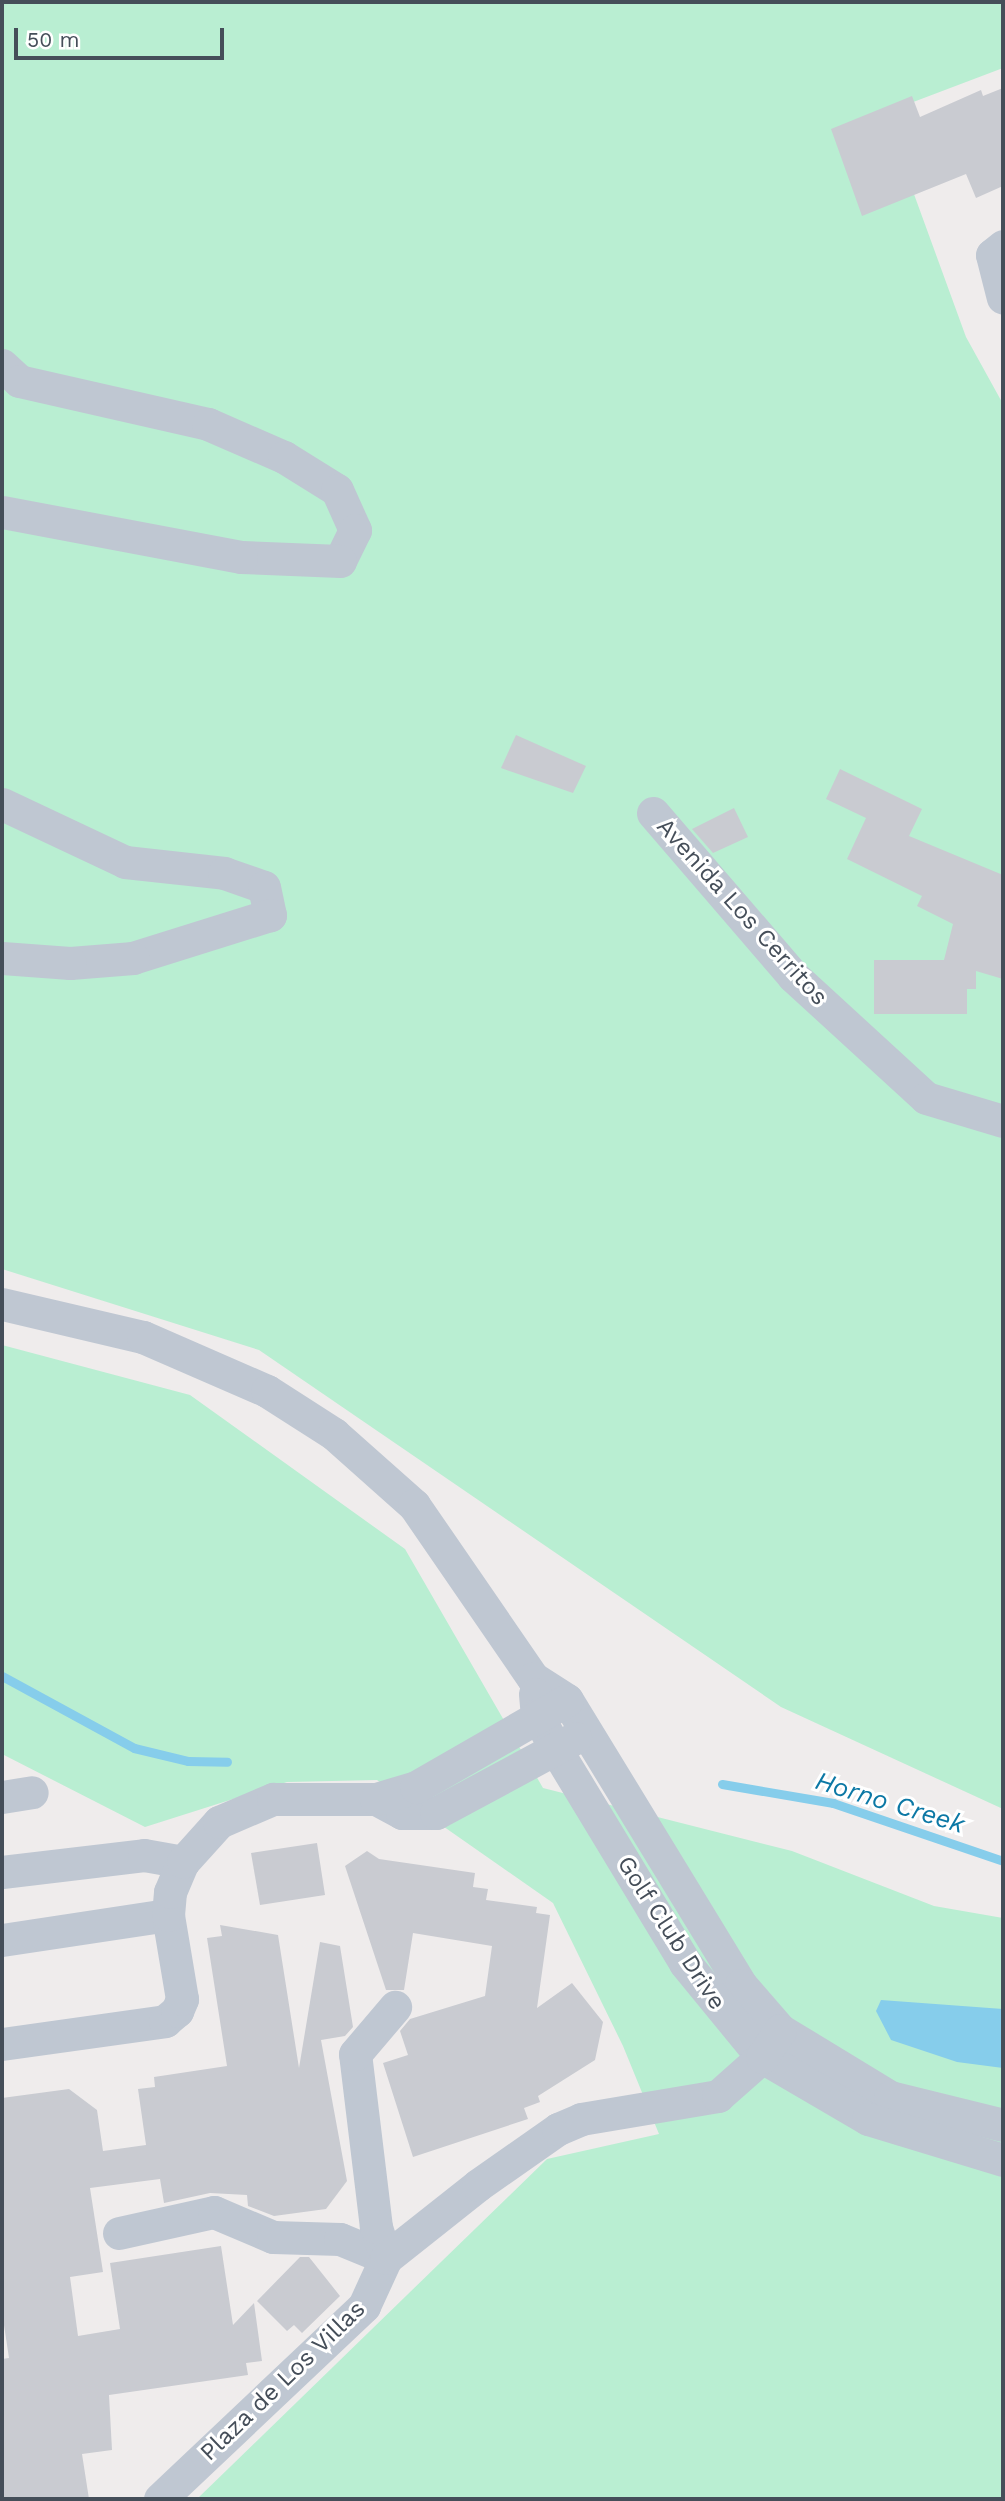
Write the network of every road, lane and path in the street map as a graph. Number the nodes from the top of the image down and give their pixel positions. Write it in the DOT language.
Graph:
graph roads {
  1 [pos="1003,246"];
  2 [pos="1003,298"];
  3 [pos="2,365"];
  4 [pos="2,512"];
  5 [pos="2,804"];
  6 [pos="653,813"];
  7 [pos="2,958"];
  8 [pos="1003,1121"];
  9 [pos="2,1304"];
  10 [pos="533,1678"];
  11 [pos="567,1700"];
  12 [pos="537,1714"];
  13 [pos="586,1733"];
  14 [pos="555,1748"];
  15 [pos="376,1799"];
  16 [pos="183,1862"];
  17 [pos="2,1872"];
  18 [pos="168,1915"];
  19 [pos="2,1940"];
  20 [pos="395,2007"];
  21 [pos="2,2043"];
  22 [pos="771,2043"];
  23 [pos="1003,2125"];
  24 [pos="1003,2160"];
  25 [pos="118,2233"];
  26 [pos="386,2259"];
  27 [pos="160,2499"];
  1 -- 2 [label="street"];
  3 -- 4 [label="street"];
  5 -- 7 [label="street"];
  6 -- 8 [label="street, Avenida Los Cerritos"];
  9 -- 10 [label="street, Golf Club Drive"];
  10 -- 11 [label="street, Golf Club Drive"];
  10 -- 12 [label="street, Golf Club Drive"];
  11 -- 12 [label="street"];
  11 -- 13 [label="street, Golf Club Drive"];
  12 -- 14 [label="street, Golf Club Drive"];
  12 -- 15 [label="street"];
  13 -- 14 [label="street"];
  13 -- 22 [label="street, Golf Club Drive"];
  14 -- 15 [label="street"];
  14 -- 22 [label="street, Golf Club Drive"];
  15 -- 16 [label="street"];
  16 -- 17 [label="street"];
  16 -- 18 [label="street"];
  18 -- 19 [label="street"];
  18 -- 21 [label="street"];
  20 -- 26 [label="street"];
  22 -- 23 [label="street, Golf Club Drive"];
  22 -- 24 [label="street, Golf Club Drive"];
  22 -- 26 [label="street, Plaza de Los Villas"];
  25 -- 26 [label="street"];
  26 -- 27 [label="street, Plaza de Los Villas"];
}
